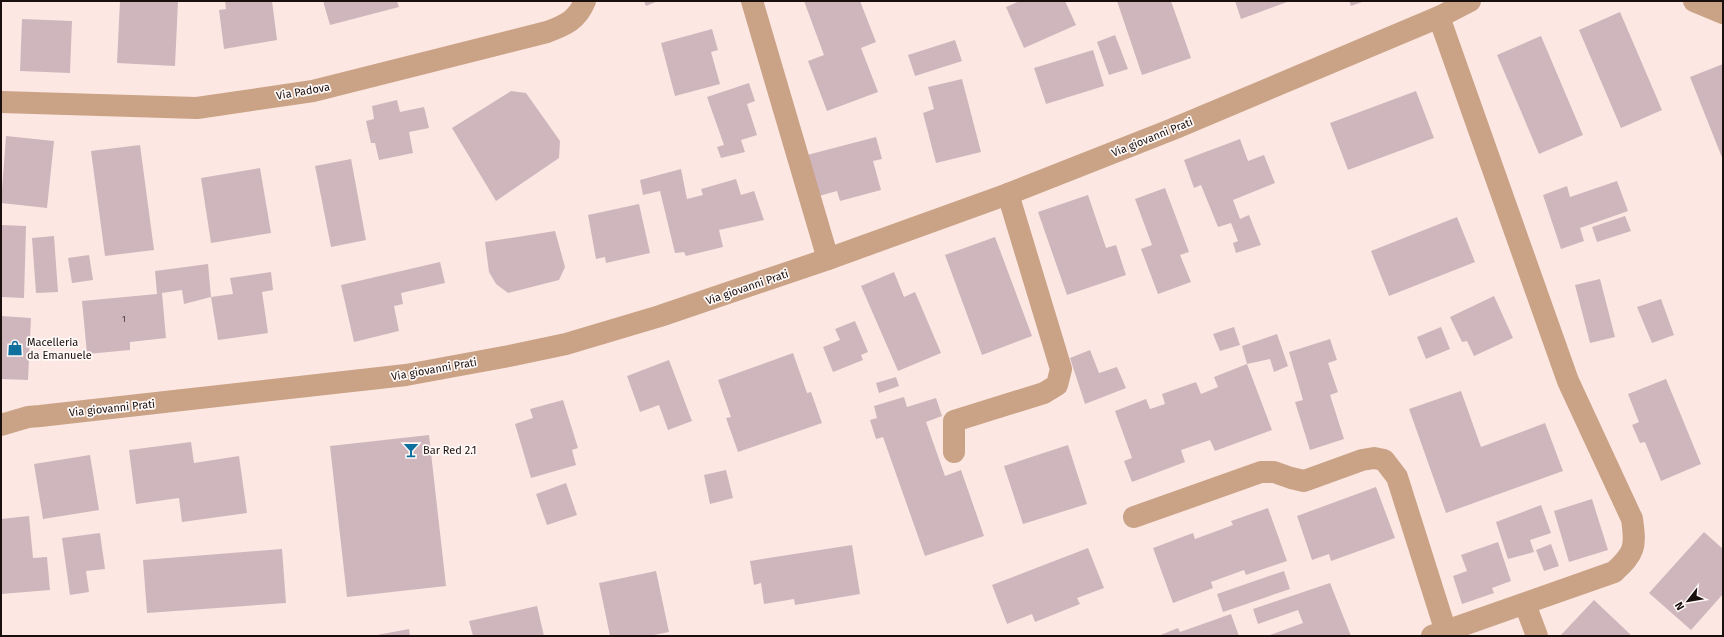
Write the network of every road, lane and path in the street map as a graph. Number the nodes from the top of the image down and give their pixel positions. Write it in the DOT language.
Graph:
graph roads {
  1 [pos="585,1"];
  2 [pos="752,1"];
  3 [pos="1470,1"];
  4 [pos="1694,1"];
  5 [pos="1723,12"];
  6 [pos="1439,17"];
  7 [pos="1,102"];
  8 [pos="1008,194"];
  9 [pos="828,259"];
  10 [pos="1,416"];
  11 [pos="28,417"];
  12 [pos="1,425"];
  13 [pos="954,452"];
  14 [pos="1134,517"];
  15 [pos="1525,604"];
  16 [pos="1439,634"];
  17 [pos="1537,636"];
  1 -- 7 [label="street, Via Padova"];
  2 -- 9 [label="street"];
  3 -- 6 [label="street, Via giovanni Prati"];
  4 -- 5 [label="street"];
  6 -- 8 [label="street, Via giovanni Prati"];
  6 -- 15 [label="street"];
  8 -- 9 [label="street, Via giovanni Prati"];
  8 -- 13 [label="street"];
  9 -- 11 [label="street, Via giovanni Prati"];
  10 -- 11 [label="street"];
  11 -- 12 [label="street"];
  14 -- 16 [label="street"];
  15 -- 16 [label="street"];
  15 -- 17 [label="street"];
}
